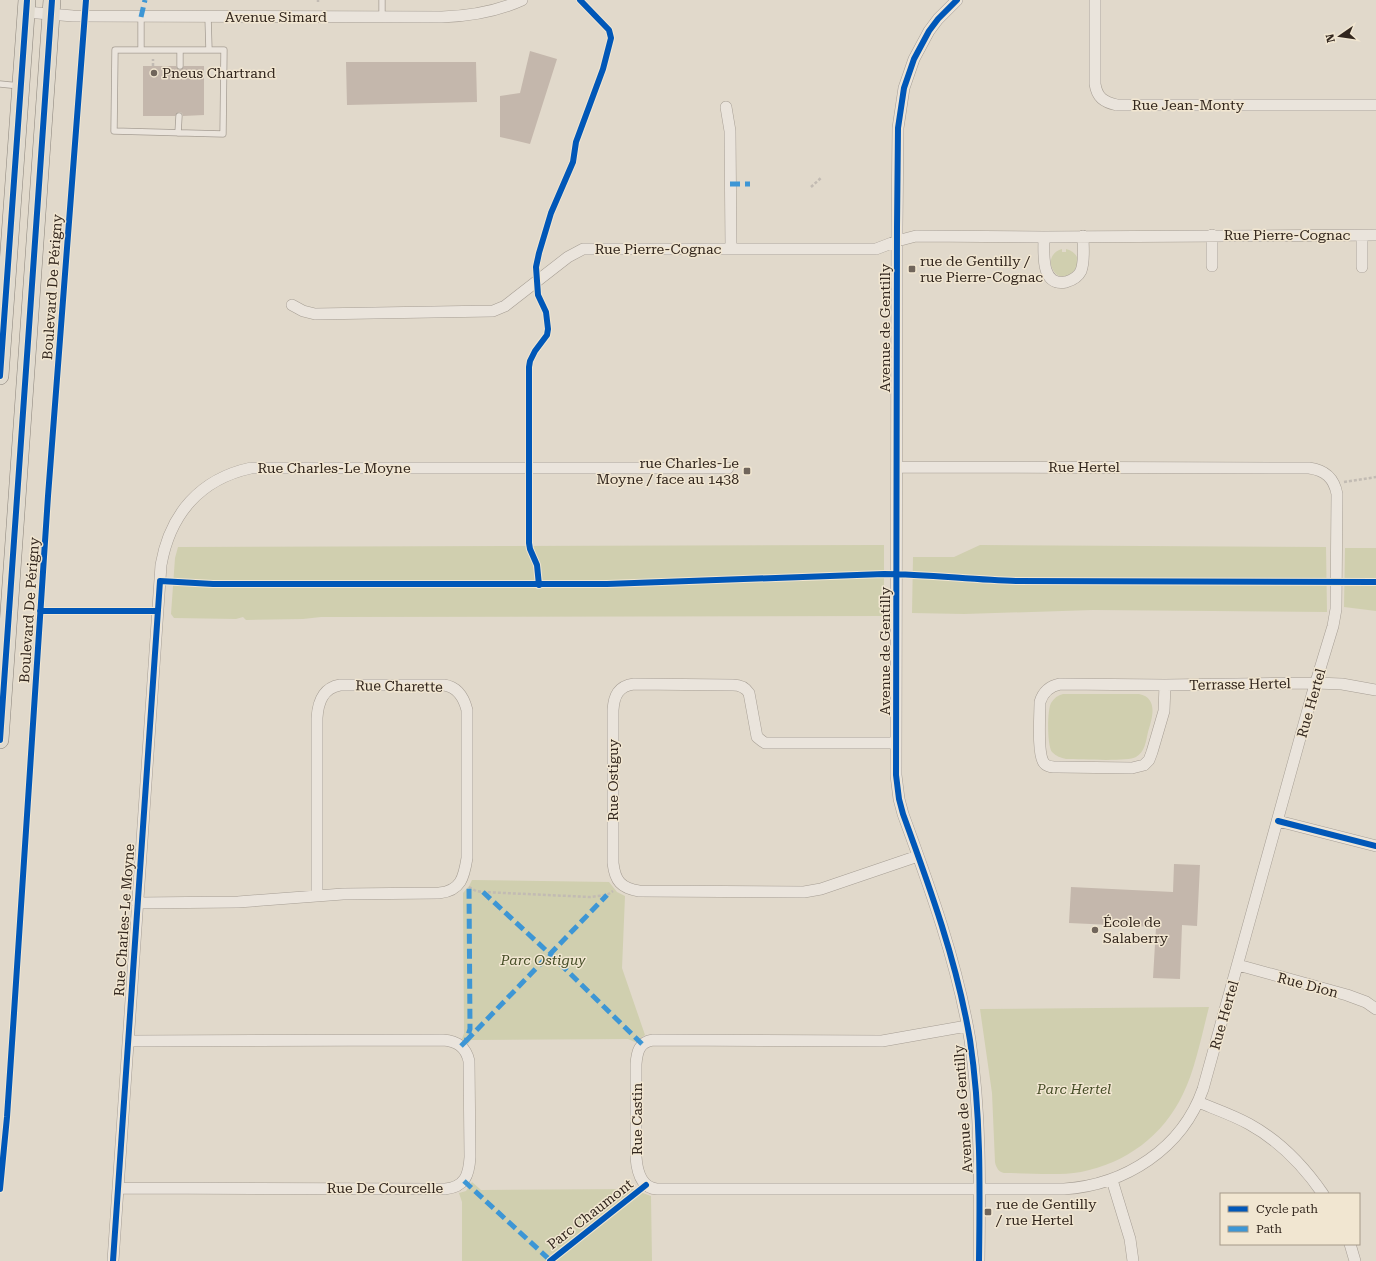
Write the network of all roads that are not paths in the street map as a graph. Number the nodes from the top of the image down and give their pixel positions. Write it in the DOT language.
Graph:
graph roads {
  1 [pos="382,0"];
  2 [pos="522,0"];
  3 [pos="957,0"];
  4 [pos="1095,0"];
  5 [pos="27,6"];
  6 [pos="51,7"];
  7 [pos="141,17"];
  8 [pos="208,17"];
  9 [pos="382,17"];
  10 [pos="141,50"];
  11 [pos="180,50"];
  12 [pos="209,50"];
  13 [pos="180,66"];
  14 [pos="0,84"];
  15 [pos="20,86"];
  16 [pos="1376,105"];
  17 [pos="726,107"];
  18 [pos="179,116"];
  19 [pos="178,133"];
  20 [pos="1212,235"];
  21 [pos="1083,236"];
  22 [pos="1362,236"];
  23 [pos="1376,236"];
  24 [pos="1044,237"];
  25 [pos="897,241"];
  26 [pos="731,249"];
  27 [pos="1212,266"];
  28 [pos="1362,267"];
  29 [pos="292,305"];
  30 [pos="0,376"];
  31 [pos="897,467"];
  32 [pos="728,468"];
  33 [pos="1316,684"];
  34 [pos="1165,685"];
  35 [pos="1376,690"];
  36 [pos="0,740"];
  37 [pos="896,743"];
  38 [pos="1278,820"];
  39 [pos="1376,846"];
  40 [pos="918,856"];
  41 [pos="317,896"];
  42 [pos="137,903"];
  43 [pos="1238,966"];
  44 [pos="1376,1009"];
  45 [pos="967,1026"];
  46 [pos="129,1040"];
  47 [pos="1198,1102"];
  48 [pos="1112,1180"];
  49 [pos="119,1188"];
  50 [pos="980,1188"];
  51 [pos="1322,1193"];
  52 [pos="1350,1245"];
  53 [pos="114,1261"];
  54 [pos="980,1261"];
  55 [pos="1133,1261"];
  56 [pos="1355,1261"];
  1 -- 9 [label="lane"];
  2 -- 9 [label="street, Avenue Simard"];
  3 -- 25 [label="street, Avenue de Gentilly"];
  4 -- 16 [label="street, Rue Jean-Monty"];
  5 -- 6 [label="street, Avenue Simard"];
  5 -- 15 [label="main road"];
  6 -- 7 [label="street, Avenue Simard"];
  6 -- 36 [label="main road, Boulevard De Périgny"];
  7 -- 8 [label="street, Avenue Simard"];
  7 -- 10 [label="lane"];
  8 -- 9 [label="street, Avenue Simard"];
  8 -- 12 [label="lane"];
  10 -- 11 [label="lane"];
  10 -- 19 [label="lane"];
  11 -- 12 [label="lane"];
  11 -- 13 [label="lane"];
  12 -- 19 [label="lane"];
  14 -- 15 [label="lane"];
  15 -- 30 [label="main road"];
  17 -- 26 [label="street"];
  18 -- 19 [label="lane"];
  20 -- 21 [label="street, Rue Pierre-Cognac"];
  20 -- 22 [label="street, Rue Pierre-Cognac"];
  20 -- 27 [label="street, Rue Pierre-Cognac"];
  21 -- 24 [label="street, Rue Pierre-Cognac"];
  21 -- 24 [label="street"];
  22 -- 23 [label="street, Rue Pierre-Cognac"];
  22 -- 28 [label="street, Rue Pierre-Cognac"];
  24 -- 25 [label="street, Rue Pierre-Cognac"];
  25 -- 26 [label="street, Rue Pierre-Cognac"];
  25 -- 31 [label="street, Avenue de Gentilly"];
  26 -- 29 [label="street, Rue Pierre-Cognac"];
  31 -- 33 [label="street, Rue Hertel"];
  31 -- 37 [label="street, Avenue de Gentilly"];
  32 -- 42 [label="street, Rue Charles-Le Moyne"];
  33 -- 34 [label="street, Terrasse Hertel"];
  33 -- 35 [label="street, Terrasse Hertel"];
  33 -- 38 [label="street, Rue Hertel"];
  34 -- 34 [label="street, Terrasse Hertel"];
  37 -- 40 [label="street, Avenue de Gentilly"];
  37 -- 40 [label="street, Rue Ostiguy"];
  38 -- 39 [label="street"];
  38 -- 43 [label="street, Rue Hertel"];
  40 -- 45 [label="street, Avenue de Gentilly"];
  41 -- 41 [label="street, Rue Charette"];
  41 -- 42 [label="street, Rue Charette"];
  42 -- 46 [label="street, Rue Charles-Le Moyne"];
  43 -- 44 [label="street, Rue Dion"];
  43 -- 47 [label="street, Rue Hertel"];
  45 -- 50 [label="street, Avenue de Gentilly"];
  45 -- 50 [label="street, Rue Castin"];
  46 -- 49 [label="street, Rue Charles-Le Moyne"];
  46 -- 49 [label="street, Rue De Courcelle"];
  47 -- 48 [label="street, Rue Hertel"];
  47 -- 51 [label="street"];
  48 -- 50 [label="street, Rue Hertel"];
  48 -- 55 [label="street"];
  49 -- 53 [label="street, Rue Charles-Le Moyne"];
  50 -- 54 [label="street, Avenue de Gentilly"];
  52 -- 56 [label="street"];
}
